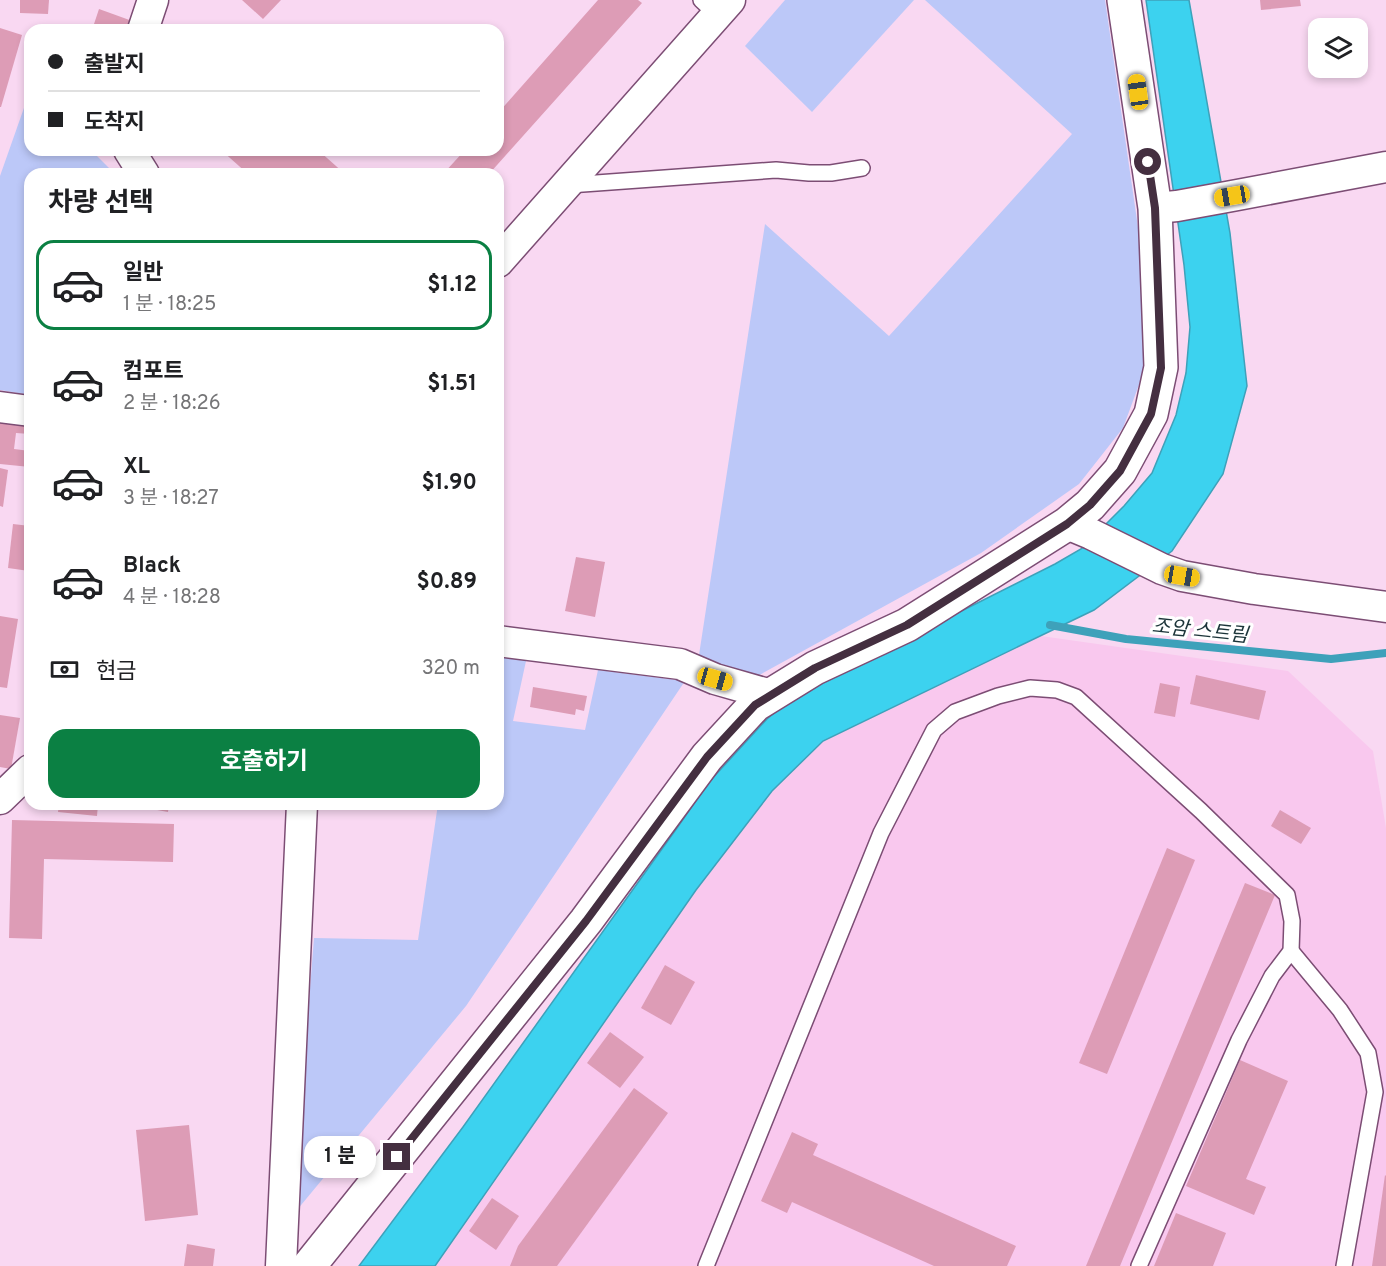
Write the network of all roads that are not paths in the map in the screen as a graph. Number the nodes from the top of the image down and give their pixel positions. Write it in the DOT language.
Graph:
graph roads {
  1 [pos="153,0"];
  2 [pos="1124,0"];
  3 [pos="716,5"];
  4 [pos="145,24"];
  5 [pos="1386,166"];
  6 [pos="862,168"];
  7 [pos="566,185"];
  8 [pos="1166,207"];
  9 [pos="504,255"];
  10 [pos="0,407"];
  11 [pos="24,410"];
  12 [pos="1079,529"];
  13 [pos="1386,607"];
  14 [pos="504,642"];
  15 [pos="771,695"];
  16 [pos="24,776"];
  17 [pos="0,800"];
  18 [pos="302,810"];
  19 [pos="1291,951"];
  20 [pos="280,1266"];
  21 [pos="309,1266"];
  22 [pos="706,1266"];
  23 [pos="1139,1266"];
  24 [pos="1344,1266"];
  1 -- 4 [label="street"];
  2 -- 8 [label="street"];
  3 -- 7 [label="street"];
  5 -- 8 [label="street"];
  6 -- 7 [label="lane"];
  7 -- 9 [label="street"];
  8 -- 12 [label="street"];
  10 -- 11 [label="street"];
  12 -- 13 [label="street"];
  12 -- 15 [label="street"];
  14 -- 15 [label="street"];
  15 -- 21 [label="street"];
  16 -- 17 [label="street"];
  18 -- 20 [label="street"];
  19 -- 22 [label="lane"];
  19 -- 23 [label="lane"];
  19 -- 24 [label="lane"];
}
